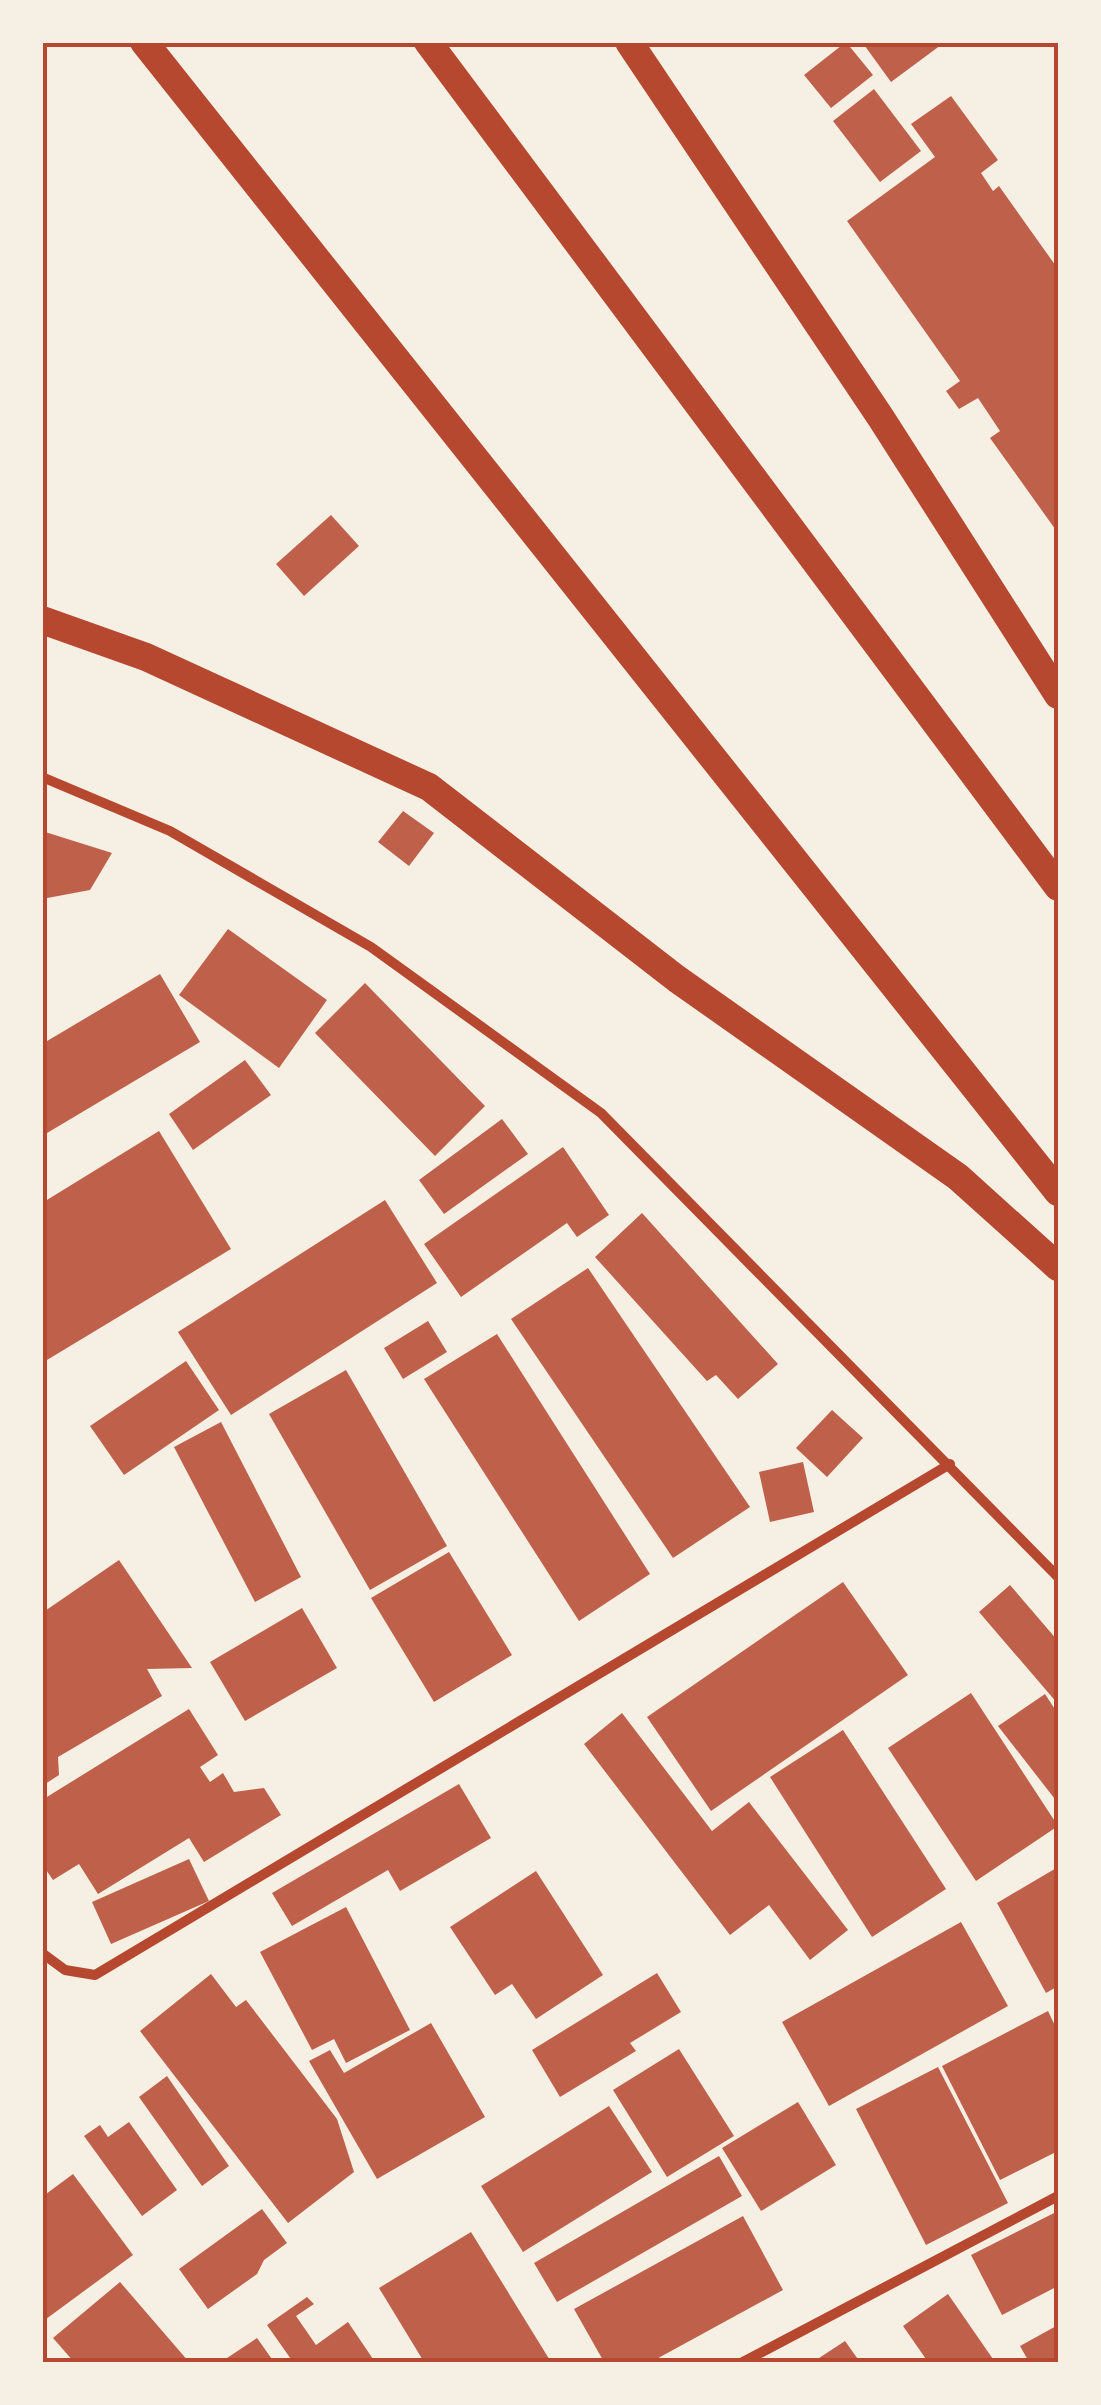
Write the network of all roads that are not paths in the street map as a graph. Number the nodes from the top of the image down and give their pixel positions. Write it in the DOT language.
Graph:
graph roads {
  1 [pos="144,42"];
  2 [pos="428,42"];
  3 [pos="629,42"];
  4 [pos="42,620"];
  5 [pos="1058,695"];
  6 [pos="42,778"];
  7 [pos="1058,887"];
  8 [pos="1058,1192"];
  9 [pos="1058,1268"];
  10 [pos="950,1464"];
  11 [pos="1058,1578"];
  12 [pos="42,1953"];
  13 [pos="1058,2196"];
  14 [pos="743,2362"];
  1 -- 8 [label="highway"];
  2 -- 7 [label="highway"];
  3 -- 5 [label="highway"];
  4 -- 9 [label="highway"];
  6 -- 10 [label="street"];
  10 -- 11 [label="street"];
  10 -- 12 [label="street"];
  13 -- 14 [label="street"];
}
